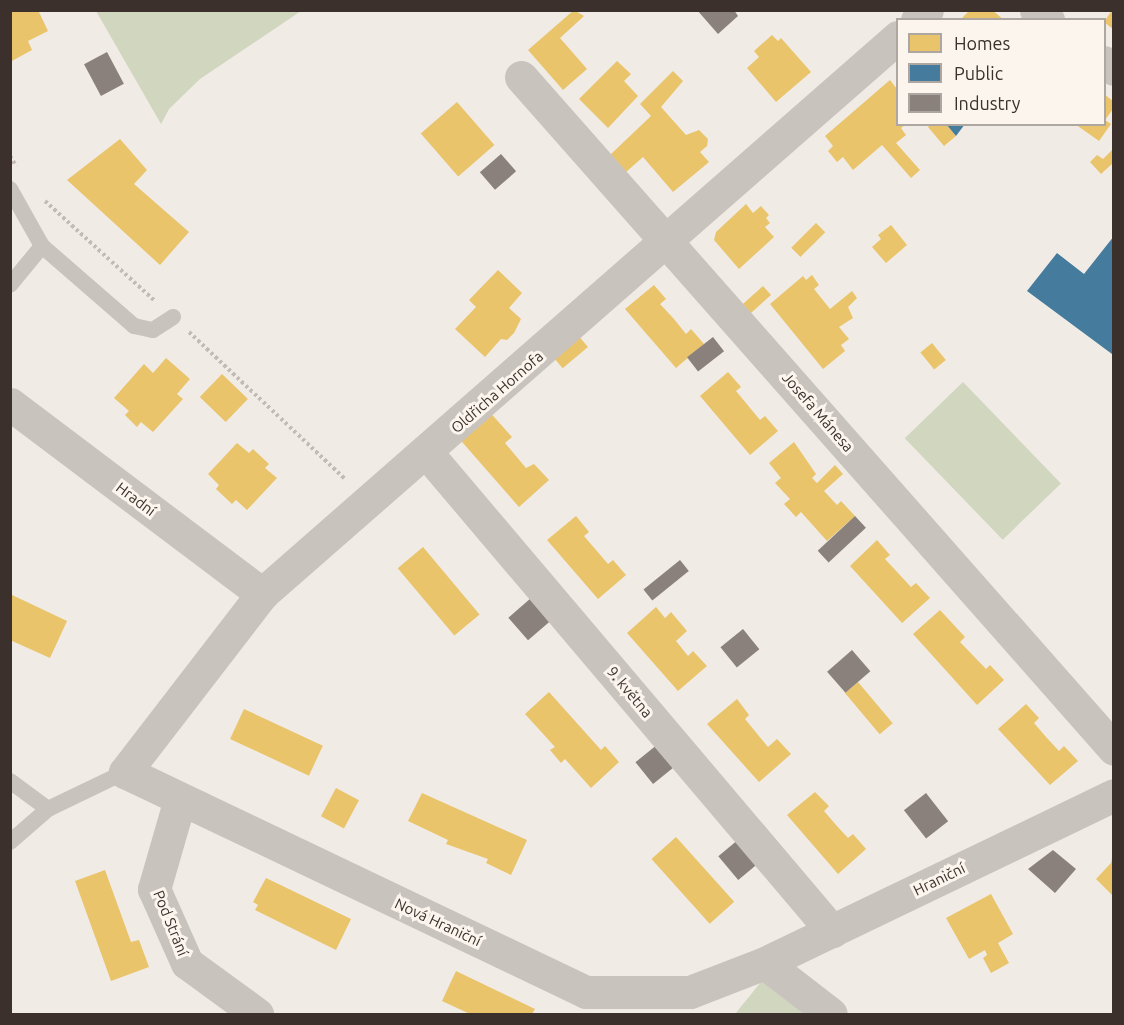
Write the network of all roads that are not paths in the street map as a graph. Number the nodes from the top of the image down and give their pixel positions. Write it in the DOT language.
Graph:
graph roads {
  1 [pos="896,38"];
  2 [pos="521,77"];
  3 [pos="10,189"];
  4 [pos="668,241"];
  5 [pos="42,246"];
  6 [pos="10,285"];
  7 [pos="173,317"];
  8 [pos="10,404"];
  9 [pos="427,453"];
  10 [pos="262,594"];
  11 [pos="1113,749"];
  12 [pos="125,772"];
  13 [pos="10,781"];
  14 [pos="1113,795"];
  15 [pos="180,799"];
  16 [pos="48,808"];
  17 [pos="10,843"];
  18 [pos="832,931"];
  19 [pos="765,963"];
  20 [pos="257,1014"];
  21 [pos="831,1014"];
  1 -- 4 [label="street, Oldřicha Hornofa"];
  2 -- 4 [label="street, Josefa Mánesa"];
  3 -- 5 [label="lane"];
  4 -- 9 [label="street, Oldřicha Hornofa"];
  4 -- 11 [label="street, Josefa Mánesa"];
  5 -- 6 [label="lane"];
  5 -- 7 [label="lane"];
  8 -- 10 [label="street, Hradní"];
  9 -- 10 [label="street, Oldřicha Hornofa"];
  9 -- 18 [label="street, 9. května"];
  10 -- 12 [label="street, Oldřicha Hornofa"];
  12 -- 15 [label="street, Nová Hraniční"];
  12 -- 16 [label="lane"];
  13 -- 16 [label="lane"];
  14 -- 18 [label="street, Hraniční"];
  15 -- 19 [label="street, Nová Hraniční"];
  15 -- 20 [label="street, Pod Strání"];
  16 -- 17 [label="lane"];
  18 -- 19 [label="street, Hraniční"];
  19 -- 21 [label="street"];
}
